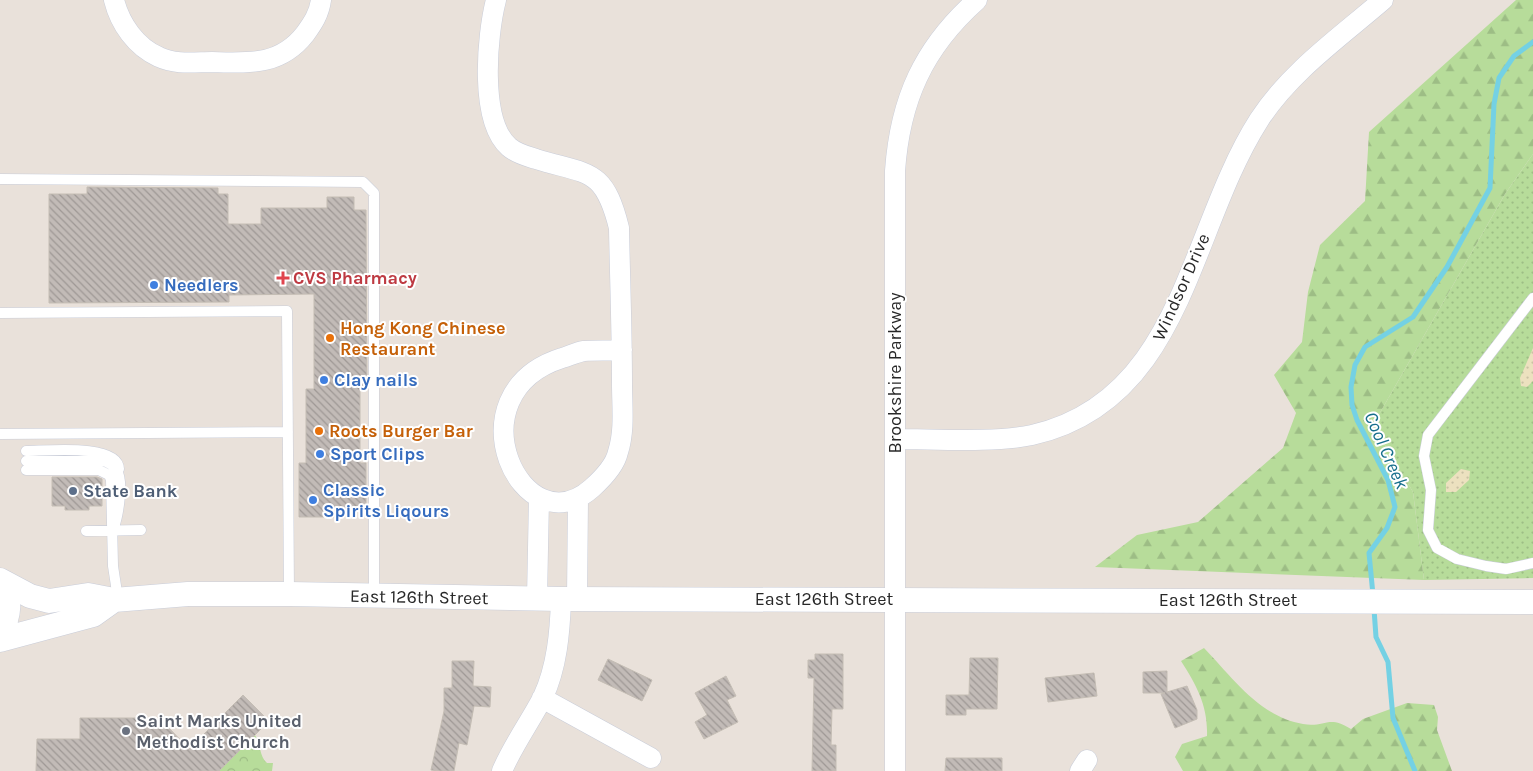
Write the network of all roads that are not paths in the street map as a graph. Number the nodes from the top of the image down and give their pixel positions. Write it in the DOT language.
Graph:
graph roads {
  1 [pos="114,0"];
  2 [pos="321,0"];
  3 [pos="496,0"];
  4 [pos="977,0"];
  5 [pos="1383,0"];
  6 [pos="0,179"];
  7 [pos="1533,298"];
  8 [pos="0,313"];
  9 [pos="622,350"];
  10 [pos="288,432"];
  11 [pos="0,434"];
  12 [pos="896,439"];
  13 [pos="539,498"];
  14 [pos="578,498"];
  15 [pos="141,530"];
  16 [pos="86,531"];
  17 [pos="113,531"];
  18 [pos="1533,563"];
  19 [pos="0,581"];
  20 [pos="289,594"];
  21 [pos="374,596"];
  22 [pos="896,598"];
  23 [pos="537,599"];
  24 [pos="569,599"];
  25 [pos="116,600"];
  26 [pos="1533,602"];
  27 [pos="0,634"];
  28 [pos="0,640"];
  29 [pos="542,698"];
  30 [pos="651,758"];
  31 [pos="502,771"];
  32 [pos="895,771"];
  1 -- 2 [label="street"];
  3 -- 9 [label="street"];
  4 -- 12 [label="street, Brookshire Parkway"];
  5 -- 12 [label="street, Windsor Drive"];
  6 -- 21 [label="lane"];
  7 -- 18 [label="lane"];
  8 -- 10 [label="lane"];
  9 -- 13 [label="street"];
  9 -- 14 [label="street"];
  10 -- 11 [label="lane"];
  10 -- 20 [label="lane"];
  12 -- 22 [label="street, Brookshire Parkway"];
  13 -- 14 [label="street"];
  13 -- 23 [label="street"];
  14 -- 24 [label="street"];
  15 -- 17 [label="lane"];
  16 -- 17 [label="lane"];
  17 -- 17 [label="lane"];
  17 -- 25 [label="lane"];
  19 -- 25 [label="street, East 126th Street"];
  19 -- 27 [label="street"];
  20 -- 21 [label="street, East 126th Street"];
  20 -- 25 [label="street, East 126th Street"];
  21 -- 23 [label="street, East 126th Street"];
  22 -- 24 [label="street, East 126th Street"];
  22 -- 26 [label="street, East 126th Street"];
  22 -- 32 [label="street, Brookshire Parkway"];
  23 -- 24 [label="street, East 126th Street"];
  24 -- 29 [label="street"];
  25 -- 28 [label="street"];
  29 -- 30 [label="street"];
  29 -- 31 [label="street"];
}
